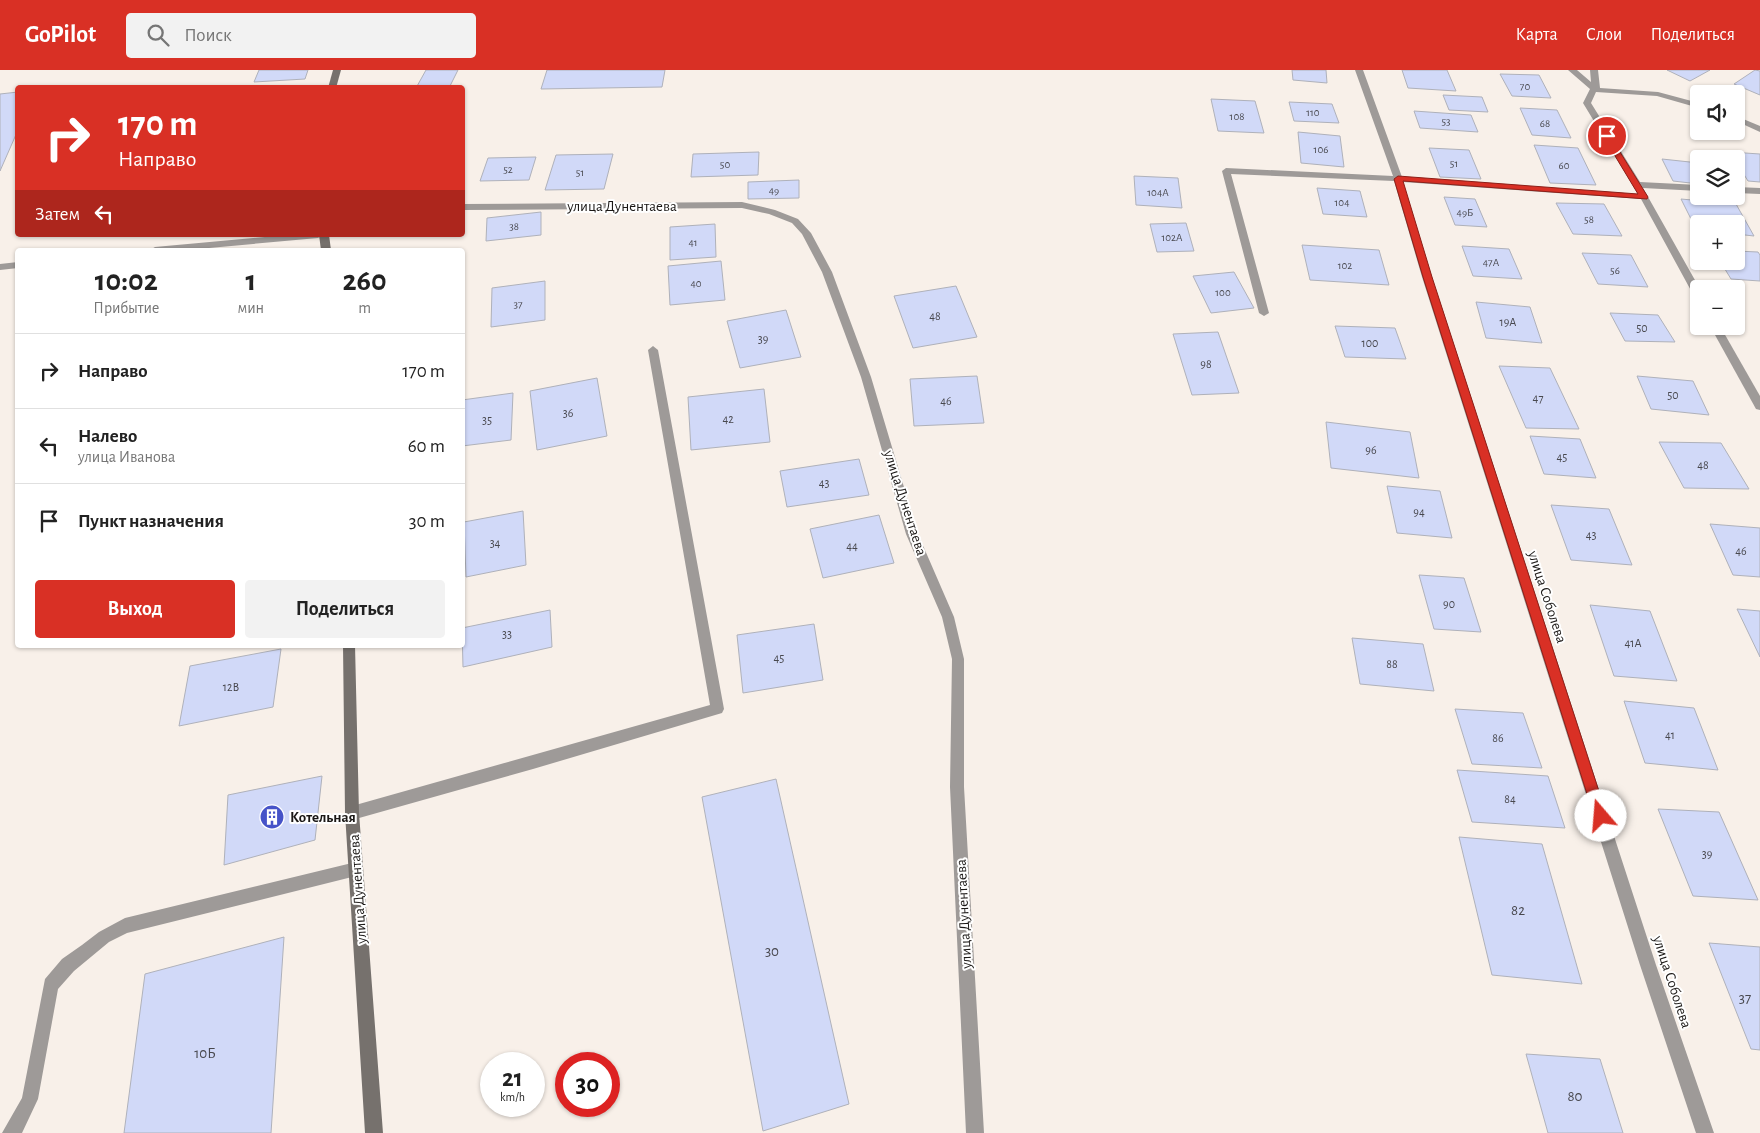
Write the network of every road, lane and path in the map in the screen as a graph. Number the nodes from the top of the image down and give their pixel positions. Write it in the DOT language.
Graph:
graph roads {
  1 [pos="338,70"];
  2 [pos="1359,70"];
  3 [pos="1572,70"];
  4 [pos="1594,70"];
  5 [pos="333,85"];
  6 [pos="1596,90"];
  7 [pos="1690,103"];
  8 [pos="1745,122"];
  9 [pos="1760,129"];
  10 [pos="1398,179"];
  11 [pos="1636,185"];
  12 [pos="1690,188"];
  13 [pos="1745,190"];
  14 [pos="1760,191"];
  15 [pos="1644,197"];
  16 [pos="465,207"];
  17 [pos="296,237"];
  18 [pos="177,248"];
  19 [pos="15,265"];
  20 [pos="0,267"];
  21 [pos="1690,280"];
  22 [pos="1264,313"];
  23 [pos="1721,335"];
  24 [pos="653,350"];
  25 [pos="1760,406"];
  26 [pos="349,648"];
  27 [pos="352,813"];
  28 [pos="356,869"];
  29 [pos="11,1133"];
  30 [pos="374,1133"];
  31 [pos="975,1133"];
  32 [pos="1705,1133"];
  1 -- 5 [label="street"];
  2 -- 10 [label="street, улица Соболева"];
  3 -- 6 [label="street"];
  4 -- 6 [label="street"];
  6 -- 7 [label="street"];
  6 -- 11 [label="street"];
  8 -- 9 [label="street"];
  10 -- 15 [label="street"];
  10 -- 22 [label="street"];
  10 -- 32 [label="street, улица Соболева"];
  11 -- 12 [label="street"];
  11 -- 15 [label="street"];
  13 -- 14 [label="street"];
  15 -- 21 [label="street"];
  16 -- 31 [label="street, улица Дунентаева"];
  17 -- 18 [label="street"];
  19 -- 20 [label="street"];
  23 -- 25 [label="street"];
  24 -- 27 [label="street"];
  26 -- 27 [label="street, улица Дунентаева"];
  27 -- 28 [label="street, улица Дунентаева"];
  28 -- 29 [label="street"];
  28 -- 30 [label="street, улица Дунентаева"];
}
